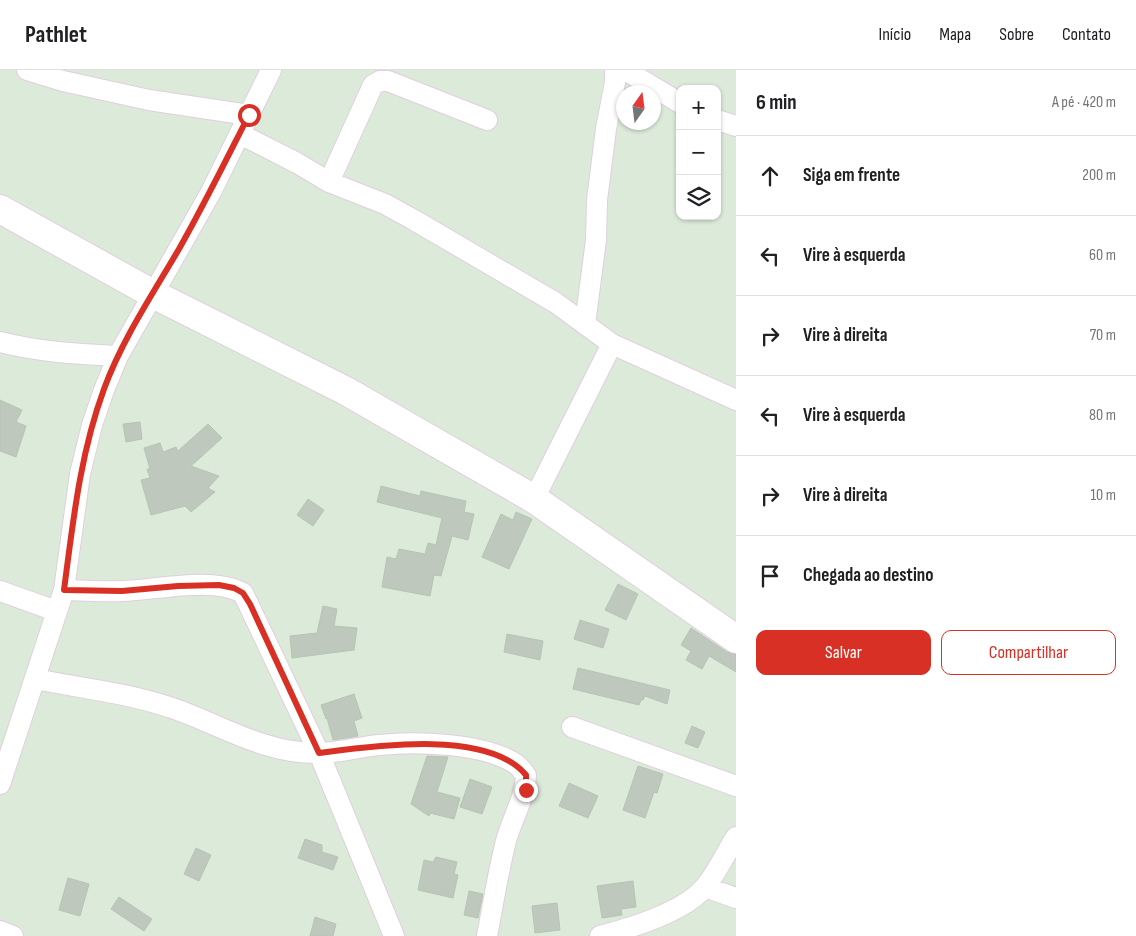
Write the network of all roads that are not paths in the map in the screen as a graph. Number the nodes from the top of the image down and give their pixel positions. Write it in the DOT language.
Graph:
graph roads {
  1 [pos="27,70"];
  2 [pos="271,70"];
  3 [pos="615,70"];
  4 [pos="625,70"];
  5 [pos="676,101"];
  6 [pos="249,115"];
  7 [pos="487,120"];
  8 [pos="721,121"];
  9 [pos="736,126"];
  10 [pos="240,134"];
  11 [pos="329,182"];
  12 [pos="0,209"];
  13 [pos="153,294"];
  14 [pos="585,324"];
  15 [pos="0,342"];
  16 [pos="612,344"];
  17 [pos="118,356"];
  18 [pos="736,400"];
  19 [pos="534,498"];
  20 [pos="64,590"];
  21 [pos="0,591"];
  22 [pos="56,611"];
  23 [pos="736,638"];
  24 [pos="35,679"];
  25 [pos="572,728"];
  26 [pos="319,753"];
  27 [pos="0,784"];
  28 [pos="736,786"];
  29 [pos="736,836"];
  30 [pos="705,887"];
  31 [pos="736,898"];
  32 [pos="0,931"];
  33 [pos="13,936"];
  34 [pos="394,936"];
  35 [pos="487,936"];
  36 [pos="600,936"];
  1 -- 6 [label="street"];
  2 -- 6 [label="street"];
  3 -- 14 [label="street"];
  4 -- 5 [label="street"];
  6 -- 10 [label="street"];
  7 -- 11 [label="street"];
  8 -- 9 [label="street"];
  10 -- 11 [label="street"];
  10 -- 13 [label="street"];
  11 -- 14 [label="street"];
  12 -- 13 [label="street"];
  13 -- 17 [label="street"];
  13 -- 19 [label="street"];
  14 -- 16 [label="street"];
  15 -- 17 [label="street"];
  16 -- 18 [label="street"];
  16 -- 19 [label="street"];
  17 -- 20 [label="street"];
  19 -- 23 [label="street"];
  20 -- 22 [label="street"];
  20 -- 26 [label="street"];
  21 -- 22 [label="street"];
  22 -- 24 [label="street"];
  24 -- 26 [label="street"];
  24 -- 27 [label="street"];
  25 -- 28 [label="street"];
  26 -- 34 [label="street"];
  26 -- 35 [label="street"];
  29 -- 30 [label="street"];
  30 -- 31 [label="street"];
  30 -- 36 [label="street"];
  32 -- 33 [label="street"];
}
